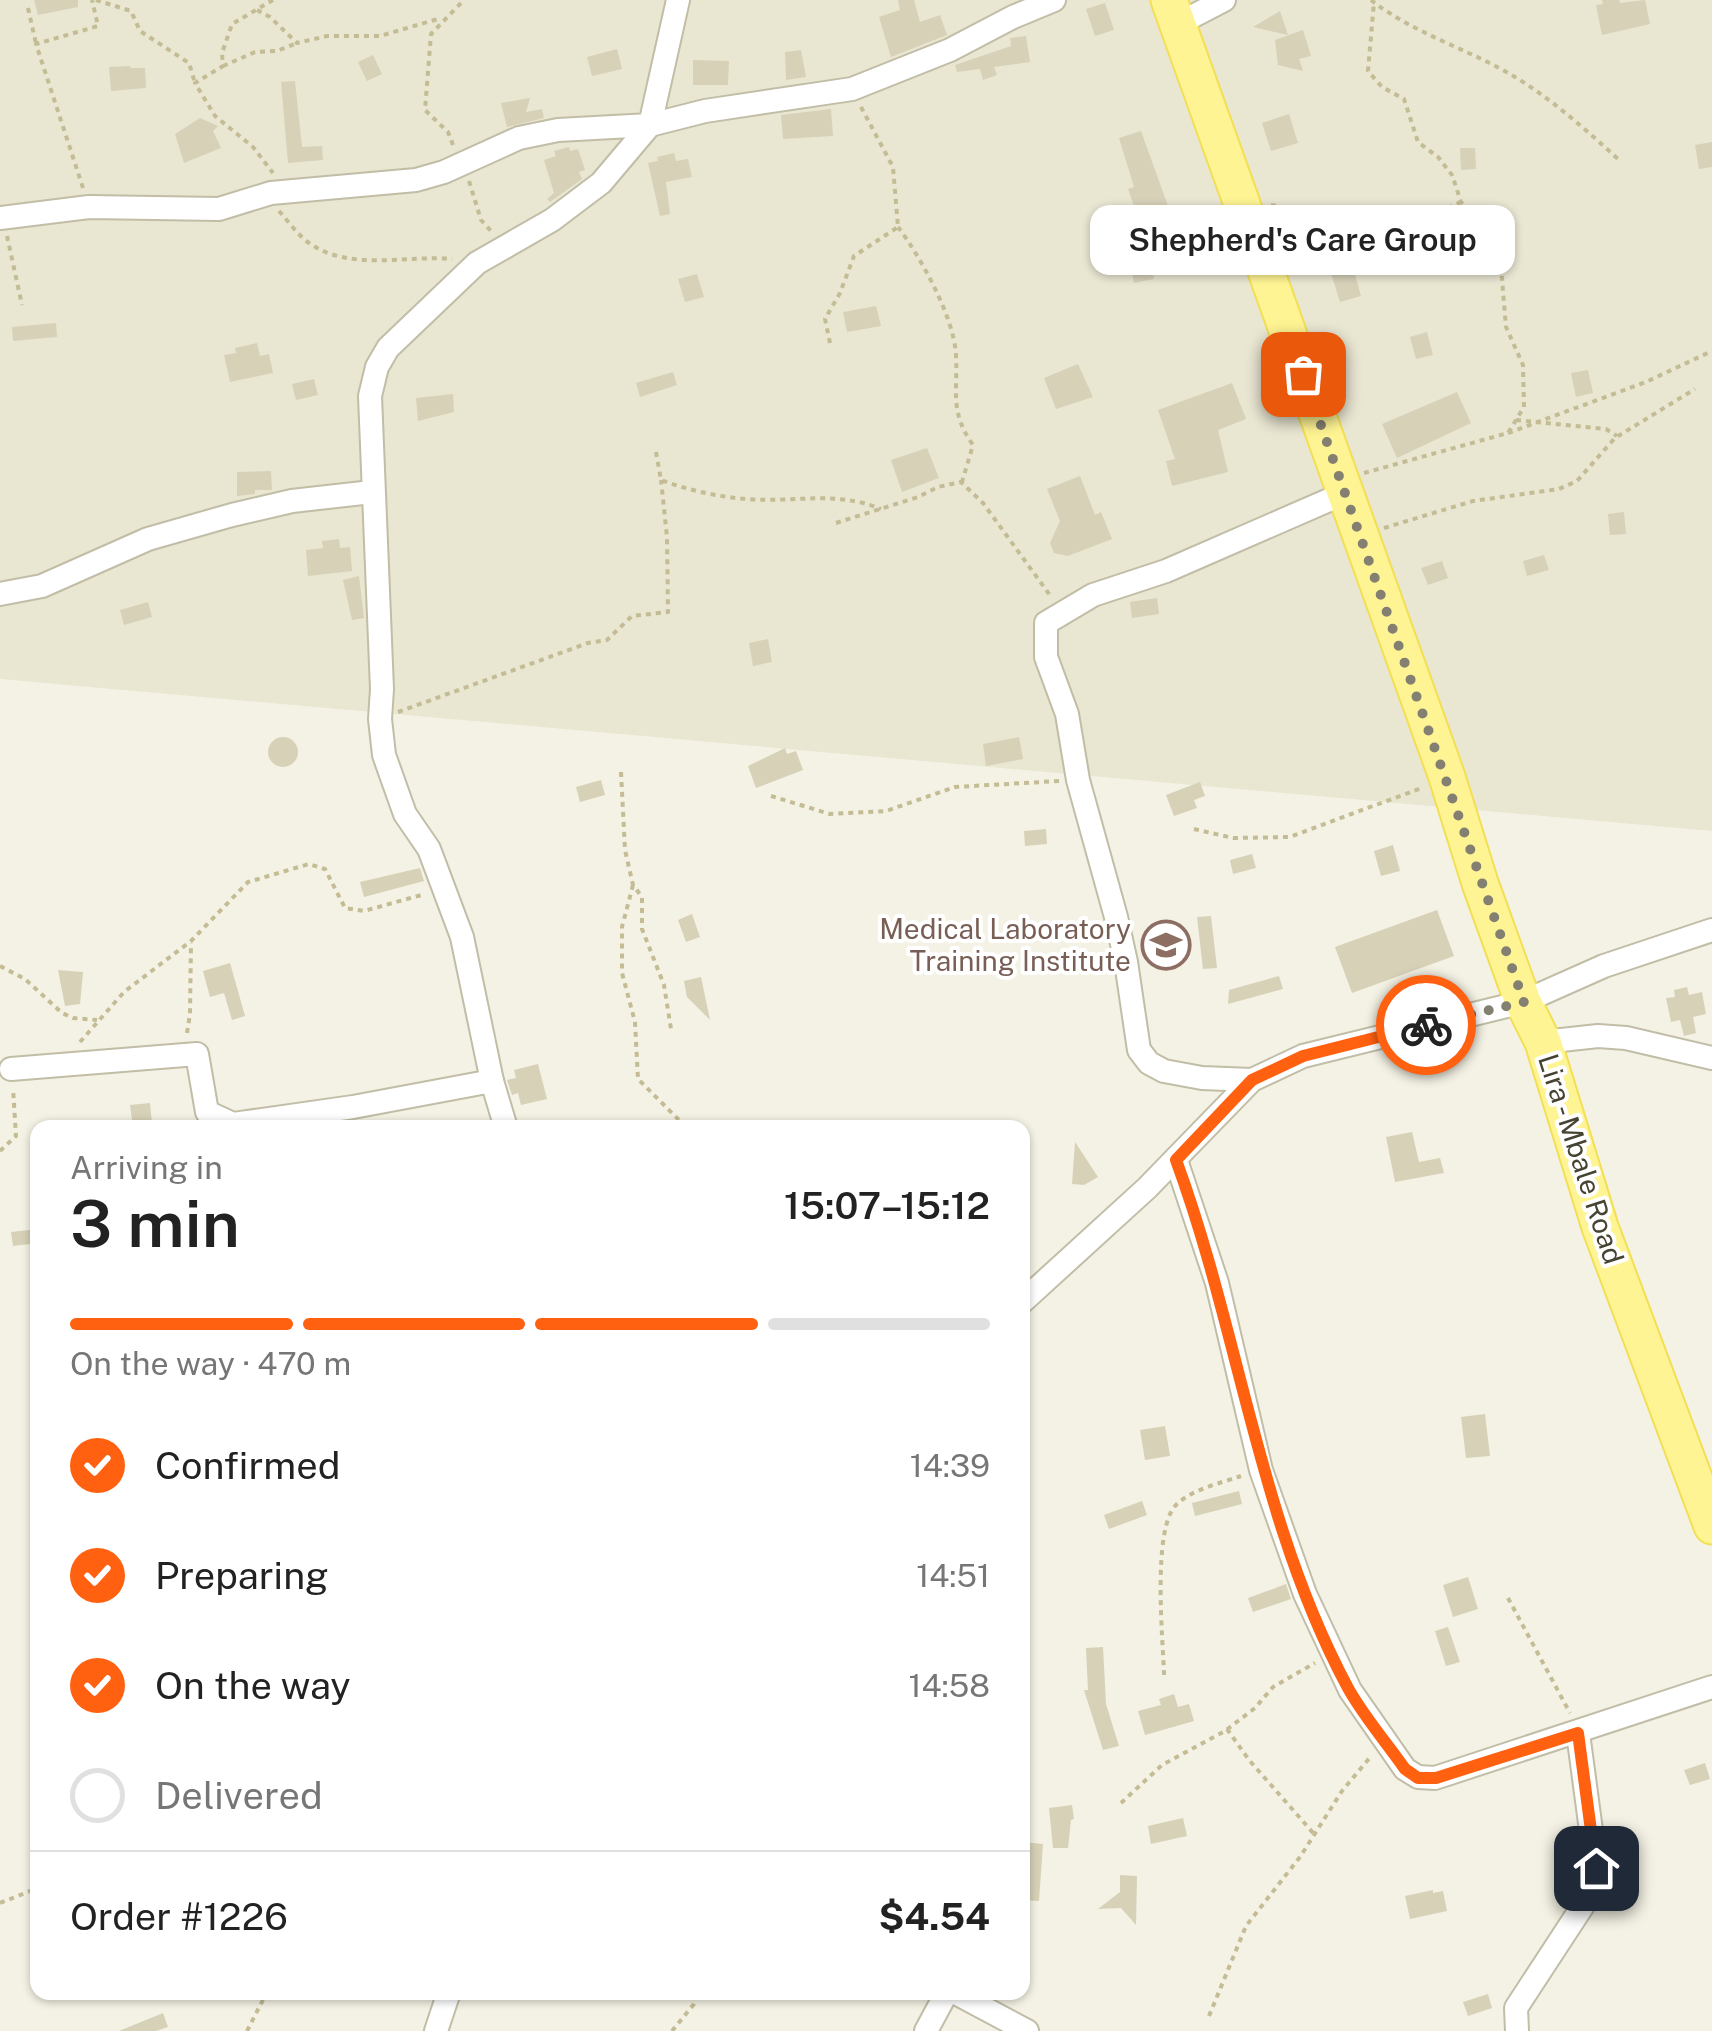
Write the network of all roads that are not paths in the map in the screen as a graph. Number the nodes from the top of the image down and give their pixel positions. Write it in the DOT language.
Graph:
graph roads {
  1 [pos="678,0"];
  2 [pos="1054,0"];
  3 [pos="1224,0"];
  4 [pos="1174,12"];
  5 [pos="650,125"];
  6 [pos="1,218"];
  7 [pos="1343,486"];
  8 [pos="372,492"];
  9 [pos="0,594"];
  10 [pos="1712,930"];
  11 [pos="1524,1002"];
  12 [pos="1544,1042"];
  13 [pos="1712,1058"];
  14 [pos="12,1069"];
  15 [pos="1252,1080"];
  16 [pos="492,1081"];
  17 [pos="224,1120"];
  18 [pos="261,1120"];
  19 [pos="504,1120"];
  20 [pos="1176,1160"];
  21 [pos="1030,1295"];
  22 [pos="1712,1526"];
  23 [pos="1712,1687"];
  24 [pos="1578,1733"];
  25 [pos="447,2000"];
  26 [pos="946,2000"];
  27 [pos="967,2000"];
  28 [pos="436,2031"];
  29 [pos="926,2031"];
  30 [pos="1027,2031"];
  31 [pos="1516,2031"];
  1 -- 5 [label="street"];
  2 -- 5 [label="street"];
  3 -- 4 [label="street"];
  4 -- 7 [label="main road, Lira - Mbale Road"];
  5 -- 6 [label="street"];
  5 -- 8 [label="street"];
  7 -- 11 [label="main road, Lira - Mbale Road"];
  7 -- 15 [label="street"];
  8 -- 9 [label="street"];
  8 -- 16 [label="street"];
  10 -- 11 [label="street"];
  11 -- 12 [label="main road, Lira - Mbale Road"];
  11 -- 15 [label="street"];
  12 -- 13 [label="street"];
  12 -- 22 [label="main road, Lira - Mbale Road"];
  14 -- 17 [label="street"];
  15 -- 20 [label="street"];
  16 -- 18 [label="street"];
  16 -- 19 [label="street"];
  20 -- 21 [label="street"];
  20 -- 24 [label="street"];
  23 -- 24 [label="street"];
  24 -- 31 [label="street"];
  25 -- 28 [label="street"];
  26 -- 29 [label="street"];
  27 -- 30 [label="street"];
}
